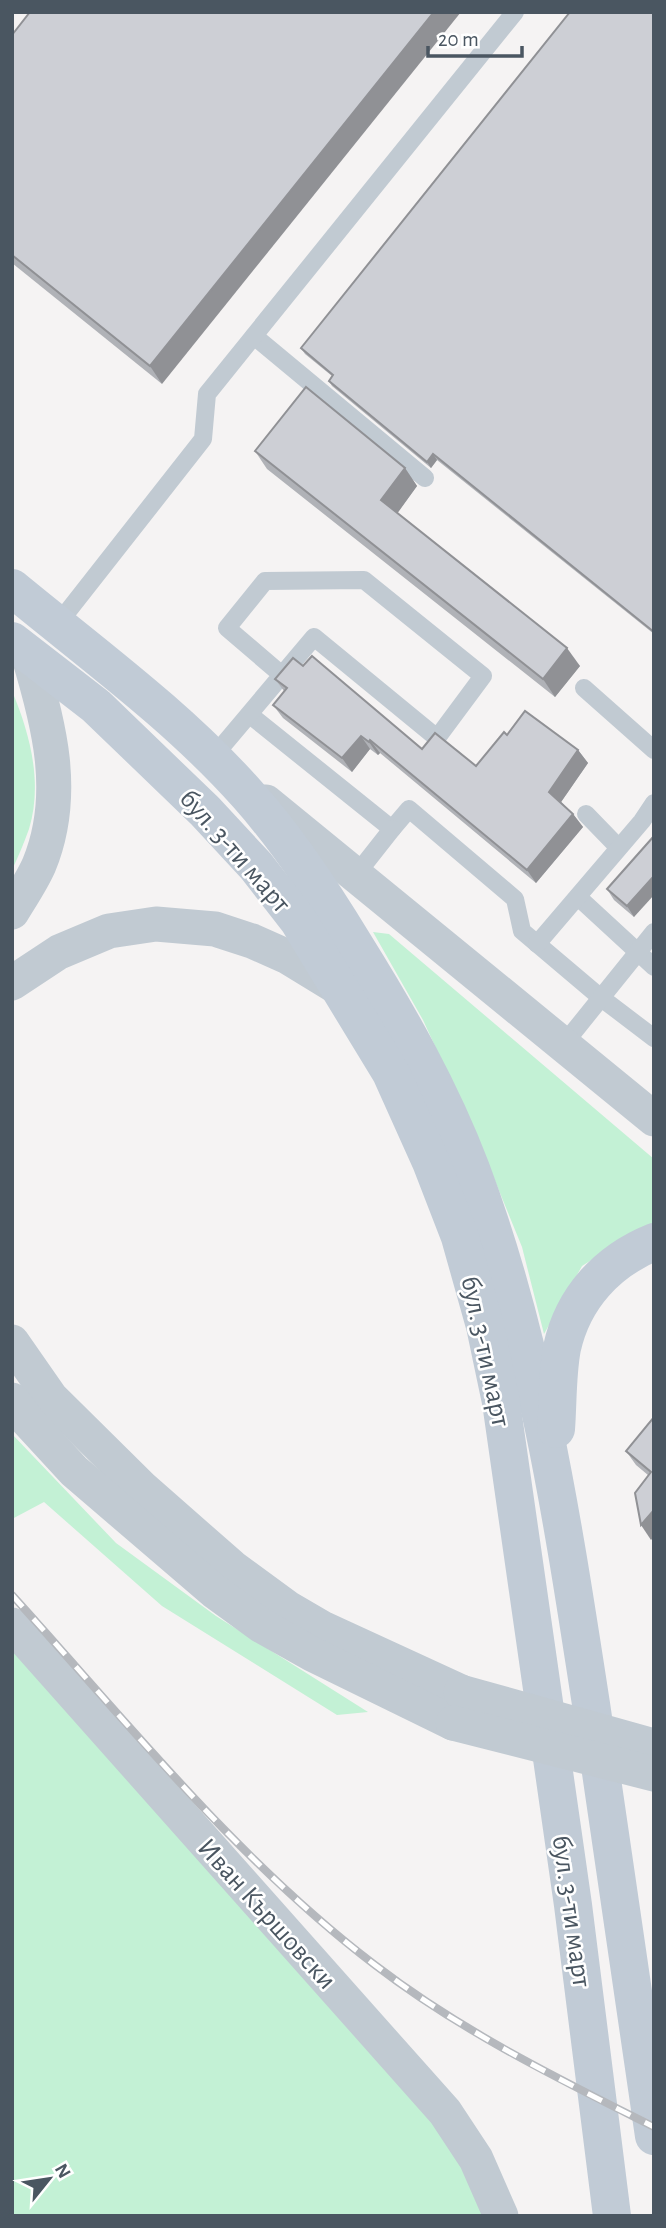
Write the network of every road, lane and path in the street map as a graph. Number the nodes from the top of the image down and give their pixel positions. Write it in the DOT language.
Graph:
graph roads {
  1 [pos="515,12"];
  2 [pos="254,336"];
  3 [pos="425,478"];
  4 [pos="12,588"];
  5 [pos="57,625"];
  6 [pos="20,648"];
  7 [pos="282,675"];
  8 [pos="584,688"];
  9 [pos="250,715"];
  10 [pos="654,750"];
  11 [pos="213,757"];
  12 [pos="654,803"];
  13 [pos="586,814"];
  14 [pos="392,829"];
  15 [pos="618,847"];
  16 [pos="355,876"];
  17 [pos="578,897"];
  18 [pos="12,912"];
  19 [pos="654,932"];
  20 [pos="537,944"];
  21 [pos="636,951"];
  22 [pos="654,967"];
  23 [pos="12,983"];
  24 [pos="342,990"];
  25 [pos="600,997"];
  26 [pos="654,1038"];
  27 [pos="563,1045"];
  28 [pos="654,1119"];
  29 [pos="654,1242"];
  30 [pos="12,1342"];
  31 [pos="12,1400"];
  32 [pos="553,1466"];
  33 [pos="12,1625"];
  34 [pos="457,1707"];
  35 [pos="654,1746"];
  36 [pos="654,1774"];
  37 [pos="654,2136"];
  38 [pos="500,2216"];
  39 [pos="611,2216"];
  1 -- 2 [label="lane"];
  2 -- 3 [label="lane"];
  2 -- 5 [label="lane"];
  4 -- 5 [label="main road, бул. 3-ти март"];
  5 -- 11 [label="main road, бул. 3-ти март"];
  6 -- 18 [label="street"];
  6 -- 24 [label="main road, бул. 3-ти март"];
  7 -- 7 [label="lane"];
  7 -- 9 [label="lane"];
  8 -- 10 [label="lane"];
  9 -- 11 [label="lane"];
  9 -- 14 [label="lane"];
  11 -- 16 [label="street"];
  11 -- 32 [label="main road, бул. 3-ти март"];
  12 -- 15 [label="lane"];
  13 -- 15 [label="lane"];
  14 -- 16 [label="lane"];
  14 -- 20 [label="lane"];
  15 -- 17 [label="lane"];
  16 -- 27 [label="street"];
  17 -- 20 [label="lane"];
  17 -- 21 [label="lane"];
  19 -- 21 [label="lane"];
  20 -- 25 [label="lane"];
  21 -- 22 [label="lane"];
  21 -- 25 [label="lane"];
  23 -- 24 [label="street"];
  24 -- 39 [label="main road, бул. 3-ти март"];
  25 -- 26 [label="lane"];
  25 -- 27 [label="lane"];
  27 -- 28 [label="street"];
  29 -- 32 [label="main road"];
  30 -- 34 [label="street"];
  31 -- 34 [label="street"];
  32 -- 37 [label="main road, бул. 3-ти март"];
  33 -- 38 [label="street, Иван Кършовски"];
  34 -- 35 [label="street, bridge"];
  34 -- 36 [label="street, bridge"];
}
